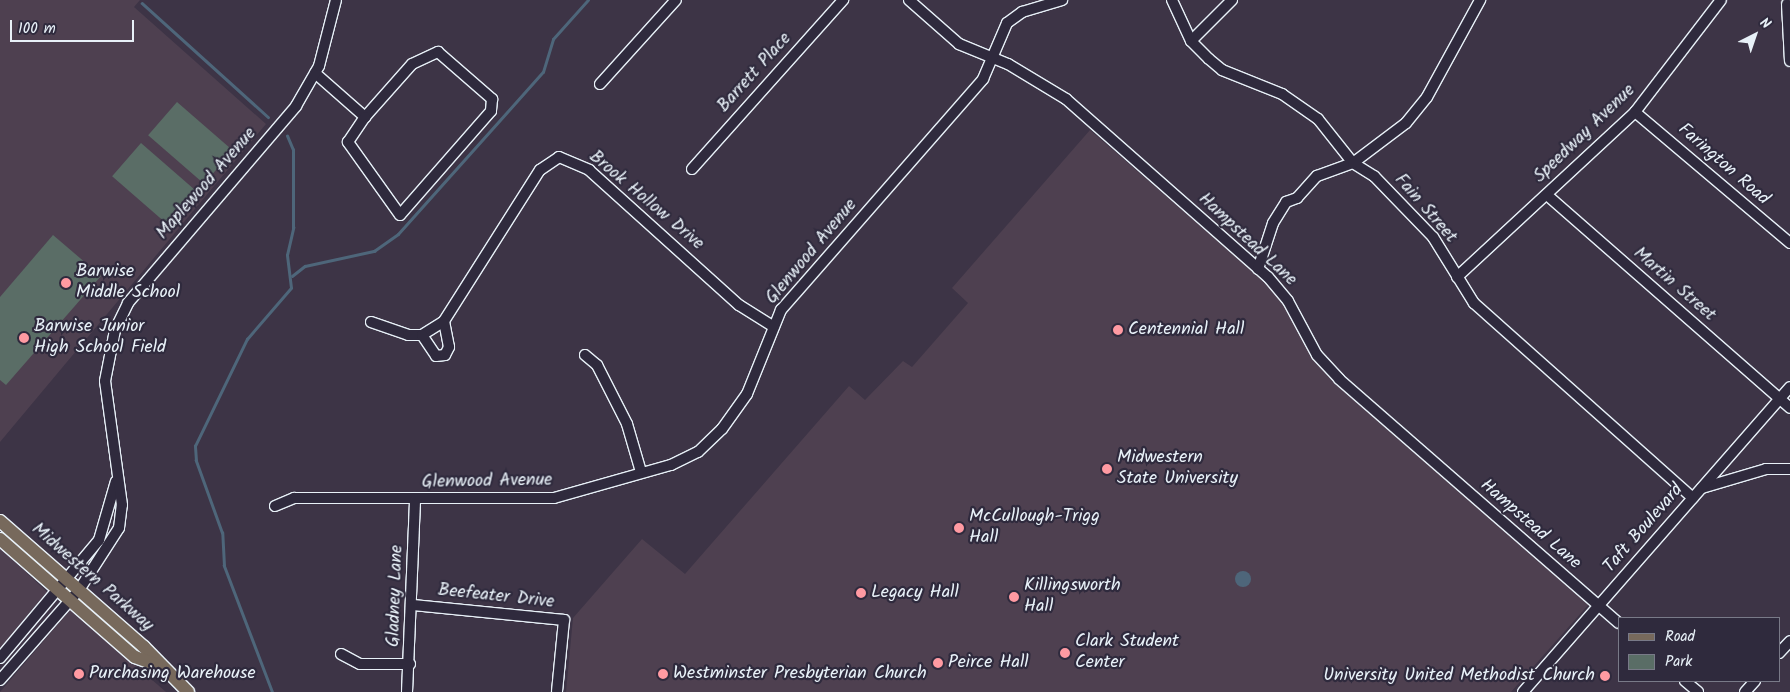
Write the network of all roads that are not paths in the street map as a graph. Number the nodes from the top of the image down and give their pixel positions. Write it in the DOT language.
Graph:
graph roads {
  1 [pos="336,0"];
  2 [pos="676,0"];
  3 [pos="843,0"];
  4 [pos="909,0"];
  5 [pos="1062,0"];
  6 [pos="1172,0"];
  7 [pos="1232,0"];
  8 [pos="1480,0"];
  9 [pos="1721,0"];
  10 [pos="1786,2"];
  11 [pos="1190,41"];
  12 [pos="992,57"];
  13 [pos="1790,60"];
  14 [pos="315,73"];
  15 [pos="600,84"];
  16 [pos="1635,112"];
  17 [pos="365,117"];
  18 [pos="1353,163"];
  19 [pos="692,169"];
  20 [pos="1547,195"];
  21 [pos="1790,243"];
  22 [pos="1258,269"];
  23 [pos="1457,277"];
  24 [pos="444,321"];
  25 [pos="371,322"];
  26 [pos="774,327"];
  27 [pos="422,335"];
  28 [pos="585,355"];
  29 [pos="1790,387"];
  30 [pos="1779,399"];
  31 [pos="1790,408"];
  32 [pos="1790,469"];
  33 [pos="640,472"];
  34 [pos="117,478"];
  35 [pos="1702,488"];
  36 [pos="1693,498"];
  37 [pos="415,500"];
  38 [pos="275,506"];
  39 [pos="0,521"];
  40 [pos="0,539"];
  41 [pos="64,586"];
  42 [pos="75,595"];
  43 [pos="413,605"];
  44 [pos="1599,605"];
  45 [pos="1618,622"];
  46 [pos="1790,641"];
  47 [pos="1780,652"];
  48 [pos="341,654"];
  49 [pos="0,658"];
  50 [pos="410,664"];
  51 [pos="0,680"];
  52 [pos="1687,682"];
  53 [pos="1754,682"];
  54 [pos="188,692"];
  55 [pos="407,692"];
  56 [pos="557,692"];
  57 [pos="1523,692"];
  58 [pos="1698,692"];
  59 [pos="1745,692"];
  1 -- 14 [label="street, Maplewood Avenue"];
  2 -- 15 [label="street"];
  3 -- 19 [label="street, Barrett Place"];
  4 -- 12 [label="street, Hampstead Lane"];
  5 -- 12 [label="street, Glenwood Avenue"];
  6 -- 11 [label="street, Fain Street"];
  7 -- 11 [label="street"];
  8 -- 18 [label="street"];
  9 -- 16 [label="street, Speedway Avenue"];
  10 -- 13 [label="street"];
  11 -- 18 [label="street, Fain Street"];
  12 -- 22 [label="street, Hampstead Lane"];
  12 -- 26 [label="street, Glenwood Avenue"];
  14 -- 17 [label="street"];
  14 -- 34 [label="street, Maplewood Avenue"];
  16 -- 20 [label="street, Speedway Avenue"];
  16 -- 21 [label="street, Farington Road"];
  17 -- 17 [label="street"];
  18 -- 22 [label="street"];
  18 -- 23 [label="street, Fain Street"];
  20 -- 23 [label="street, Speedway Avenue"];
  20 -- 30 [label="street, Martin Street"];
  22 -- 44 [label="street, Hampstead Lane"];
  23 -- 36 [label="street, Fain Street"];
  24 -- 26 [label="street, Brook Hollow Drive"];
  24 -- 27 [label="street, Brook Hollow Drive"];
  24 -- 27 [label="street"];
  25 -- 27 [label="street"];
  26 -- 33 [label="street, Glenwood Avenue"];
  28 -- 33 [label="street"];
  29 -- 30 [label="street, Taft Boulevard"];
  30 -- 31 [label="street, Martin Street"];
  30 -- 35 [label="street, Taft Boulevard"];
  32 -- 35 [label="street"];
  33 -- 37 [label="street, Glenwood Avenue"];
  34 -- 41 [label="street, Maplewood Avenue"];
  34 -- 42 [label="street, Maplewood Avenue"];
  35 -- 36 [label="street, Taft Boulevard"];
  36 -- 44 [label="street, Taft Boulevard"];
  37 -- 38 [label="street, Glenwood Avenue"];
  37 -- 43 [label="street, Gladney Lane"];
  39 -- 41 [label="main road, Midwestern Parkway"];
  40 -- 41 [label="main road, Midwestern Parkway"];
  41 -- 42 [label="main road, Midwestern Parkway"];
  41 -- 49 [label="street, Maplewood Avenue"];
  42 -- 51 [label="street, Maplewood Avenue"];
  42 -- 54 [label="main road, Midwestern Parkway"];
  43 -- 50 [label="street, Gladney Lane"];
  43 -- 56 [label="street, Beefeater Drive"];
  44 -- 45 [label="street, Hampstead Lane"];
  44 -- 57 [label="street, Taft Boulevard"];
  46 -- 47 [label="street"];
  48 -- 50 [label="street"];
  50 -- 55 [label="street, Gladney Lane"];
  52 -- 58 [label="street"];
  53 -- 59 [label="street"];
}
